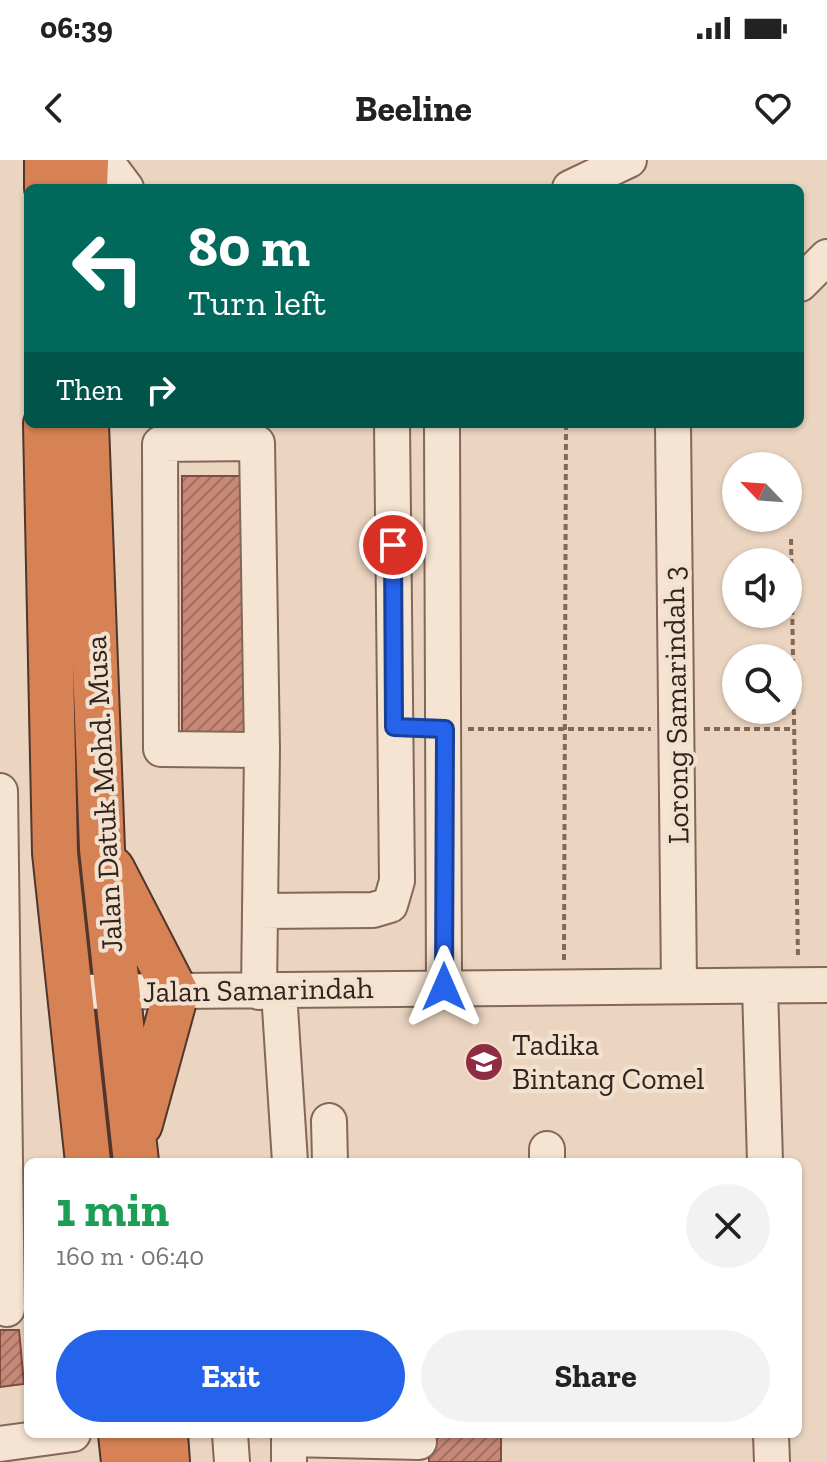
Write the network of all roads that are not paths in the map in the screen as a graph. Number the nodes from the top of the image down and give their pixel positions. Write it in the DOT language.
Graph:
graph roads {
  1 [pos="47,160"];
  2 [pos="86,160"];
  3 [pos="105,160"];
  4 [pos="629,160"];
  5 [pos="47,184"];
  6 [pos="85,184"];
  7 [pos="123,184"];
  8 [pos="578,184"];
  9 [pos="827,257"];
  10 [pos="804,280"];
  11 [pos="46,428"];
  12 [pos="86,428"];
  13 [pos="392,428"];
  14 [pos="442,428"];
  15 [pos="673,428"];
  16 [pos="394,727"];
  17 [pos="445,729"];
  18 [pos="262,750"];
  19 [pos="0,791"];
  20 [pos="102,849"];
  21 [pos="260,911"];
  22 [pos="679,985"];
  23 [pos="812,985"];
  24 [pos="760,986"];
  25 [pos="444,987"];
  26 [pos="116,991"];
  27 [pos="72,992"];
  28 [pos="269,992"];
  29 [pos="176,993"];
  30 [pos="329,1121"];
  31 [pos="135,1154"];
  32 [pos="88,1158"];
  33 [pos="290,1158"];
  34 [pos="330,1158"];
  35 [pos="765,1158"];
  36 [pos="4,1247"];
  37 [pos="12,1310"];
  38 [pos="44,1438"];
  39 [pos="121,1438"];
  40 [pos="165,1438"];
  41 [pos="230,1438"];
  42 [pos="771,1438"];
  43 [pos="0,1444"];
  44 [pos="289,1445"];
  45 [pos="419,1446"];
  46 [pos="124,1462"];
  47 [pos="167,1462"];
  48 [pos="232,1462"];
  49 [pos="772,1462"];
  1 -- 5 [label="highway"];
  2 -- 6 [label="highway"];
  3 -- 7 [label="street"];
  4 -- 8 [label="street"];
  9 -- 10 [label="street"];
  11 -- 27 [label="highway, Jalan Datuk Mohd. Musa"];
  12 -- 20 [label="highway, Jalan Datuk Mohd. Musa"];
  13 -- 16 [label="street"];
  14 -- 17 [label="street"];
  15 -- 22 [label="street, Lorong Samarindah 3"];
  16 -- 17 [label="street"];
  16 -- 21 [label="street"];
  17 -- 25 [label="street"];
  18 -- 18 [label="street"];
  18 -- 21 [label="street"];
  19 -- 36 [label="street"];
  20 -- 26 [label="highway, Jalan Datuk Mohd. Musa"];
  20 -- 29 [label="highway"];
  21 -- 28 [label="street"];
  22 -- 24 [label="street, Jalan Samarindah"];
  22 -- 25 [label="street, Jalan Samarindah"];
  23 -- 24 [label="street, Jalan Samarindah"];
  24 -- 35 [label="street"];
  25 -- 28 [label="street, Jalan Samarindah"];
  26 -- 27 [label="street, Jalan Samarindah"];
  26 -- 29 [label="street, Jalan Samarindah"];
  26 -- 31 [label="highway, Jalan Datuk Mohd. Musa"];
  27 -- 32 [label="highway, Jalan Datuk Mohd. Musa"];
  28 -- 29 [label="street, Jalan Samarindah"];
  28 -- 33 [label="street"];
  29 -- 31 [label="highway"];
  30 -- 34 [label="street"];
  36 -- 37 [label="street"];
  38 -- 43 [label="street"];
  39 -- 46 [label="highway"];
  40 -- 47 [label="highway"];
  41 -- 48 [label="street"];
  42 -- 49 [label="street"];
  44 -- 45 [label="street"];
}
